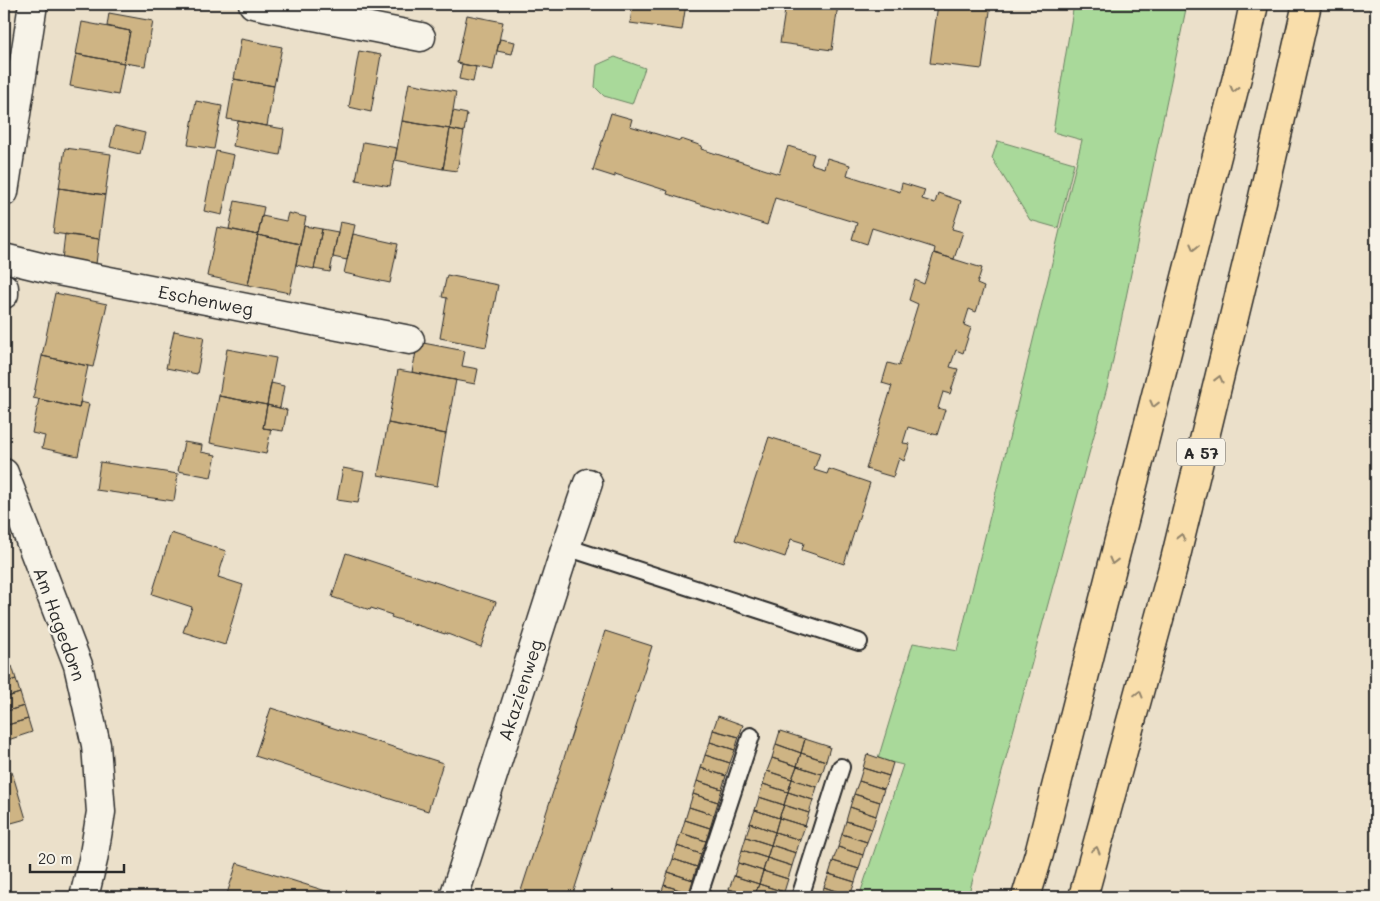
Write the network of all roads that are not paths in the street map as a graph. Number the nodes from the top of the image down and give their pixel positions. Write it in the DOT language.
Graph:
graph roads {
  1 [pos="33,4"];
  2 [pos="253,4"];
  3 [pos="1254,4"];
  4 [pos="1306,4"];
  5 [pos="421,37"];
  6 [pos="4,192"];
  7 [pos="4,258"];
  8 [pos="4,288"];
  9 [pos="4,294"];
  10 [pos="410,340"];
  11 [pos="4,473"];
  12 [pos="588,483"];
  13 [pos="566,547"];
  14 [pos="859,642"];
  15 [pos="751,736"];
  16 [pos="841,767"];
  17 [pos="84,897"];
  18 [pos="454,897"];
  19 [pos="698,897"];
  20 [pos="800,897"];
  21 [pos="1026,897"];
  22 [pos="1083,897"];
  1 -- 6 [label="street"];
  2 -- 5 [label="street"];
  3 -- 21 [label="highway, one-way"];
  22 -- 4 [label="highway, A 57, one-way"];
  7 -- 10 [label="street, Eschenweg"];
  8 -- 9 [label="street"];
  11 -- 17 [label="street, Am Hagedorn"];
  12 -- 13 [label="street, Akazienweg"];
  13 -- 14 [label="lane"];
  13 -- 18 [label="street, Akazienweg"];
  15 -- 19 [label="lane"];
  16 -- 20 [label="lane"];
}
